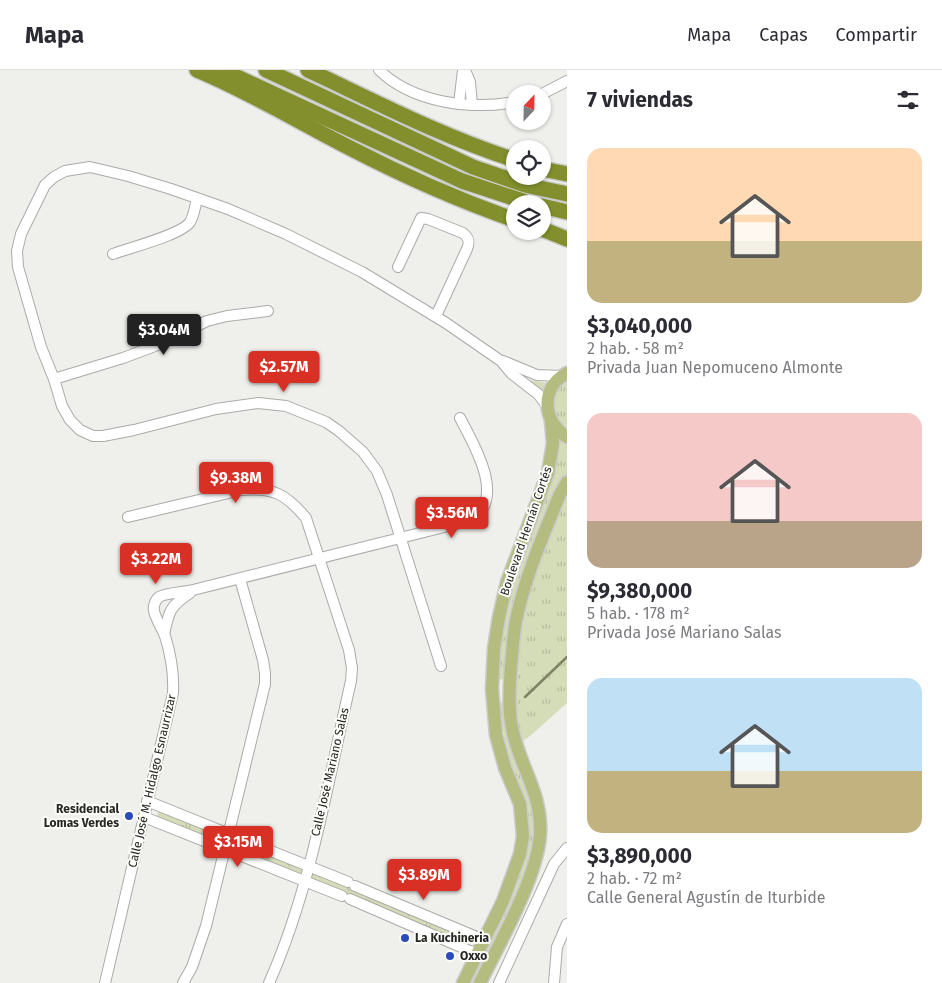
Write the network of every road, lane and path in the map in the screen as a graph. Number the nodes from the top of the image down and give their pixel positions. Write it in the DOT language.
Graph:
graph roads {
  1 [pos="197,70"];
  2 [pos="222,70"];
  3 [pos="266,70"];
  4 [pos="308,70"];
  5 [pos="379,70"];
  6 [pos="464,70"];
  7 [pos="567,81"];
  8 [pos="551,89"];
  9 [pos="459,104"];
  10 [pos="506,104"];
  11 [pos="472,105"];
  12 [pos="506,157"];
  13 [pos="551,171"];
  14 [pos="567,174"];
  15 [pos="567,194"];
  16 [pos="506,195"];
  17 [pos="197,199"];
  18 [pos="551,208"];
  19 [pos="567,212"];
  20 [pos="506,217"];
  21 [pos="551,232"];
  22 [pos="567,239"];
  23 [pos="113,254"];
  24 [pos="398,267"];
  25 [pos="268,311"];
  26 [pos="436,316"];
  27 [pos="564,374"];
  28 [pos="525,377"];
  29 [pos="54,379"];
  30 [pos="547,406"];
  31 [pos="460,418"];
  32 [pos="551,422"];
  33 [pos="567,437"];
  34 [pos="567,482"];
  35 [pos="128,517"];
  36 [pos="401,538"];
  37 [pos="320,559"];
  38 [pos="240,579"];
  39 [pos="193,590"];
  40 [pos="164,634"];
  41 [pos="441,666"];
  42 [pos="493,684"];
  43 [pos="510,685"];
  44 [pos="493,700"];
  45 [pos="510,700"];
  46 [pos="147,801"];
  47 [pos="144,817"];
  48 [pos="228,833"];
  49 [pos="224,849"];
  50 [pos="566,850"];
  51 [pos="309,866"];
  52 [pos="305,881"];
  53 [pos="379,896"];
  54 [pos="374,909"];
  55 [pos="567,924"];
  56 [pos="484,940"];
  57 [pos="477,954"];
  58 [pos="105,983"];
  59 [pos="184,983"];
  60 [pos="269,983"];
  61 [pos="463,983"];
  62 [pos="480,983"];
  63 [pos="499,983"];
  64 [pos="554,983"];
  1 -- 20 [label="highway"];
  2 -- 16 [label="highway"];
  3 -- 15 [label="highway"];
  4 -- 12 [label="highway"];
  5 -- 9 [label="street"];
  6 -- 9 [label="street"];
  6 -- 11 [label="street"];
  7 -- 8 [label="street"];
  9 -- 11 [label="street"];
  10 -- 11 [label="street"];
  13 -- 14 [label="highway"];
  17 -- 23 [label="street"];
  17 -- 26 [label="street"];
  17 -- 29 [label="street"];
  18 -- 19 [label="highway"];
  21 -- 22 [label="highway"];
  24 -- 26 [label="street"];
  25 -- 29 [label="street"];
  26 -- 28 [label="street"];
  27 -- 28 [label="street"];
  27 -- 30 [label="main road"];
  28 -- 30 [label="street"];
  29 -- 36 [label="street"];
  30 -- 32 [label="main road, Boulevard Hernán Cortés"];
  31 -- 36 [label="street, Calle José M. Hidalgo Esnaurrizar"];
  32 -- 33 [label="main road"];
  32 -- 42 [label="main road, Boulevard Hernán Cortés"];
  34 -- 43 [label="main road, Boulevard Hernán Cortés"];
  35 -- 37 [label="street, Calle José Mariano Salas"];
  36 -- 37 [label="street, Calle José M. Hidalgo Esnaurrizar"];
  36 -- 41 [label="street"];
  37 -- 38 [label="street, Calle José M. Hidalgo Esnaurrizar"];
  37 -- 51 [label="street, Calle José Mariano Salas"];
  38 -- 39 [label="street, Calle José M. Hidalgo Esnaurrizar"];
  38 -- 48 [label="street"];
  39 -- 40 [label="street"];
  39 -- 40 [label="street, Calle José M. Hidalgo Esnaurrizar"];
  40 -- 46 [label="street, Calle José M. Hidalgo Esnaurrizar"];
  42 -- 43 [label="main road"];
  42 -- 44 [label="main road, Boulevard Hernán Cortés"];
  43 -- 45 [label="main road, Boulevard Hernán Cortés"];
  44 -- 45 [label="main road"];
  44 -- 56 [label="main road, Boulevard Hernán Cortés"];
  45 -- 62 [label="main road, Boulevard Hernán Cortés"];
  46 -- 47 [label="street, Calle José M. Hidalgo Esnaurrizar"];
  46 -- 48 [label="street"];
  47 -- 49 [label="street"];
  47 -- 58 [label="street, Calle José M. Hidalgo Esnaurrizar"];
  48 -- 49 [label="street"];
  48 -- 51 [label="street"];
  49 -- 52 [label="street"];
  49 -- 59 [label="street"];
  50 -- 63 [label="street"];
  51 -- 52 [label="street, Calle José Mariano Salas"];
  51 -- 53 [label="street"];
  52 -- 54 [label="street"];
  52 -- 60 [label="street, Calle José Mariano Salas"];
  53 -- 54 [label="street"];
  53 -- 56 [label="street"];
  54 -- 57 [label="street"];
  55 -- 64 [label="street"];
  56 -- 57 [label="main road, Boulevard Hernán Cortés"];
  57 -- 61 [label="main road, Boulevard Hernán Cortés"];
}
